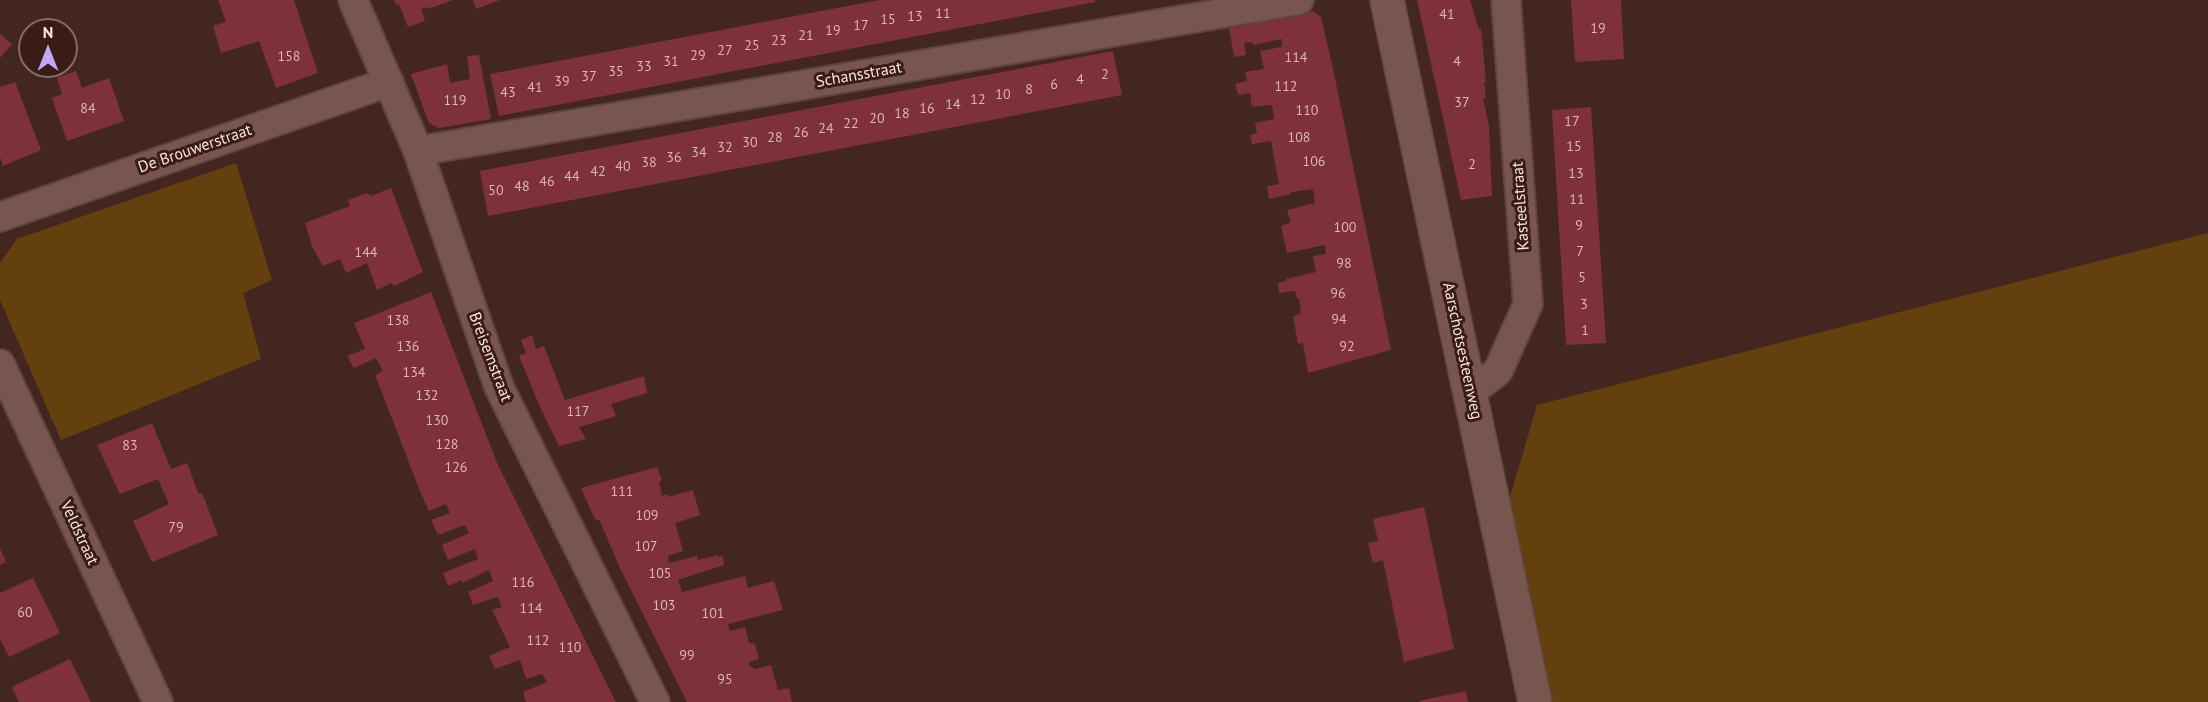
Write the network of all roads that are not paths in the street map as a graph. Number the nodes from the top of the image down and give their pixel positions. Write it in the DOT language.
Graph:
graph roads {
  1 [pos="353,0"];
  2 [pos="1299,0"];
  3 [pos="1387,0"];
  4 [pos="1506,0"];
  5 [pos="389,82"];
  6 [pos="418,151"];
  7 [pos="0,217"];
  8 [pos="0,364"];
  9 [pos="1471,392"];
  10 [pos="158,702"];
  11 [pos="655,702"];
  12 [pos="1535,702"];
  1 -- 5 [label="street, Breisemstraat"];
  2 -- 6 [label="street, Schansstraat"];
  3 -- 9 [label="main road, Aarschotsesteenweg"];
  4 -- 9 [label="street, Kasteelstraat"];
  5 -- 6 [label="street, Breisemstraat"];
  5 -- 7 [label="street, De Brouwerstraat"];
  6 -- 11 [label="street, Breisemstraat"];
  8 -- 10 [label="street, Veldstraat"];
  9 -- 12 [label="main road, Aarschotsesteenweg"];
}
